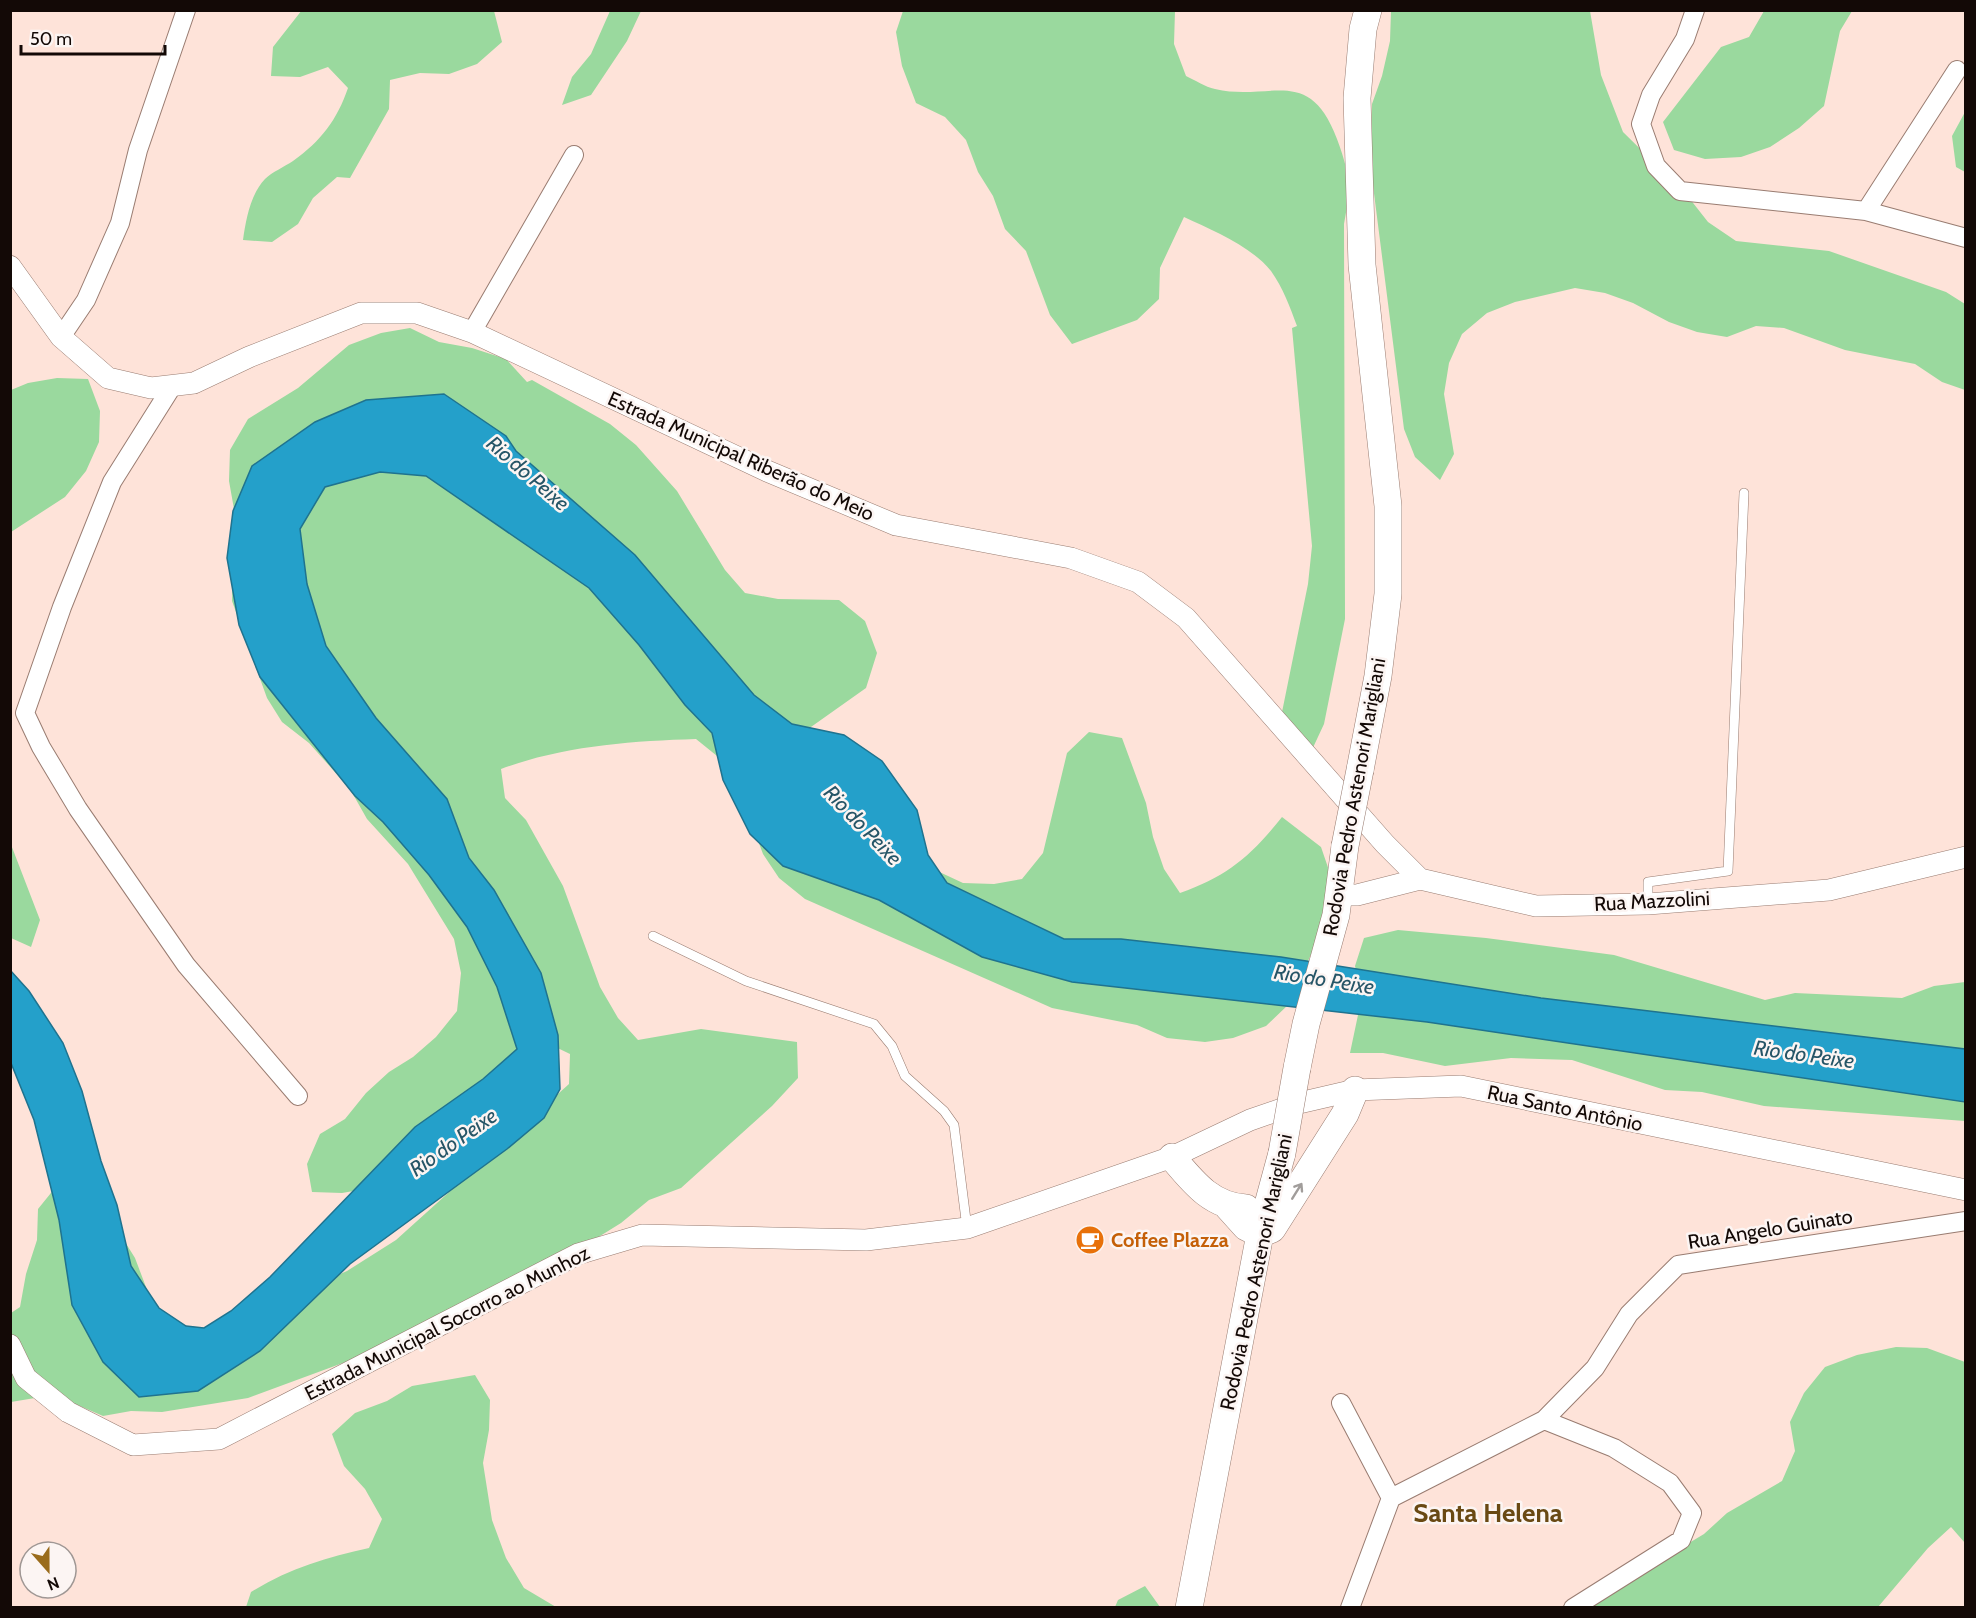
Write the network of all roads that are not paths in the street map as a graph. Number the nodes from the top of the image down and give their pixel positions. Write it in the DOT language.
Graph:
graph roads {
  1 [pos="186,10"];
  2 [pos="1368,10"];
  3 [pos="1695,10"];
  4 [pos="1958,70"];
  5 [pos="574,155"];
  6 [pos="1866,211"];
  7 [pos="1965,238"];
  8 [pos="10,266"];
  9 [pos="472,332"];
  10 [pos="61,337"];
  11 [pos="173,385"];
  12 [pos="1744,493"];
  13 [pos="1965,857"];
  14 [pos="1420,879"];
  15 [pos="1648,904"];
  16 [pos="1338,905"];
  17 [pos="653,936"];
  18 [pos="1355,1090"];
  19 [pos="298,1096"];
  20 [pos="1172,1157"];
  21 [pos="1965,1190"];
  22 [pos="1228,1207"];
  23 [pos="1268,1208"];
  24 [pos="1965,1221"];
  25 [pos="967,1228"];
  26 [pos="1260,1234"];
  27 [pos="10,1345"];
  28 [pos="1341,1403"];
  29 [pos="1544,1420"];
  30 [pos="1391,1498"];
  31 [pos="1189,1608"];
  32 [pos="1350,1608"];
  33 [pos="1573,1608"];
  1 -- 10 [label="street"];
  2 -- 16 [label="main road, Rodovia Pedro Astenori Marigliani, bridge"];
  3 -- 6 [label="street"];
  4 -- 6 [label="street"];
  5 -- 9 [label="street"];
  6 -- 7 [label="street"];
  8 -- 10 [label="street, Estrada Municipal Riberão do Meio"];
  9 -- 11 [label="street, Estrada Municipal Riberão do Meio"];
  9 -- 14 [label="street, Estrada Municipal Riberão do Meio"];
  10 -- 11 [label="street, Estrada Municipal Riberão do Meio"];
  11 -- 19 [label="street"];
  12 -- 15 [label="lane"];
  13 -- 15 [label="street, Rua Mazzolini"];
  14 -- 15 [label="street, Rua Mazzolini"];
  14 -- 16 [label="street, Rua Mazzolini"];
  16 -- 23 [label="main road, Rodovia Pedro Astenori Marigliani, bridge"];
  17 -- 25 [label="lane"];
  18 -- 20 [label="street, Rua Santo Antônio"];
  18 -- 21 [label="street, Rua Santo Antônio"];
  26 -- 18 [label="main road, one-way"];
  20 -- 22 [label="main road"];
  20 -- 25 [label="street, Estrada Municipal Socorro ao Munhoz"];
  22 -- 23 [label="main road"];
  22 -- 26 [label="main road"];
  23 -- 26 [label="main road, Rodovia Pedro Astenori Marigliani"];
  24 -- 29 [label="street, Rua Angelo Guinato"];
  25 -- 27 [label="street, Estrada Municipal Socorro ao Munhoz"];
  26 -- 31 [label="main road, Rodovia Pedro Astenori Marigliani"];
  28 -- 30 [label="street"];
  29 -- 30 [label="street, Rua Angelo Guinato"];
  29 -- 33 [label="street"];
  30 -- 32 [label="street"];
}
